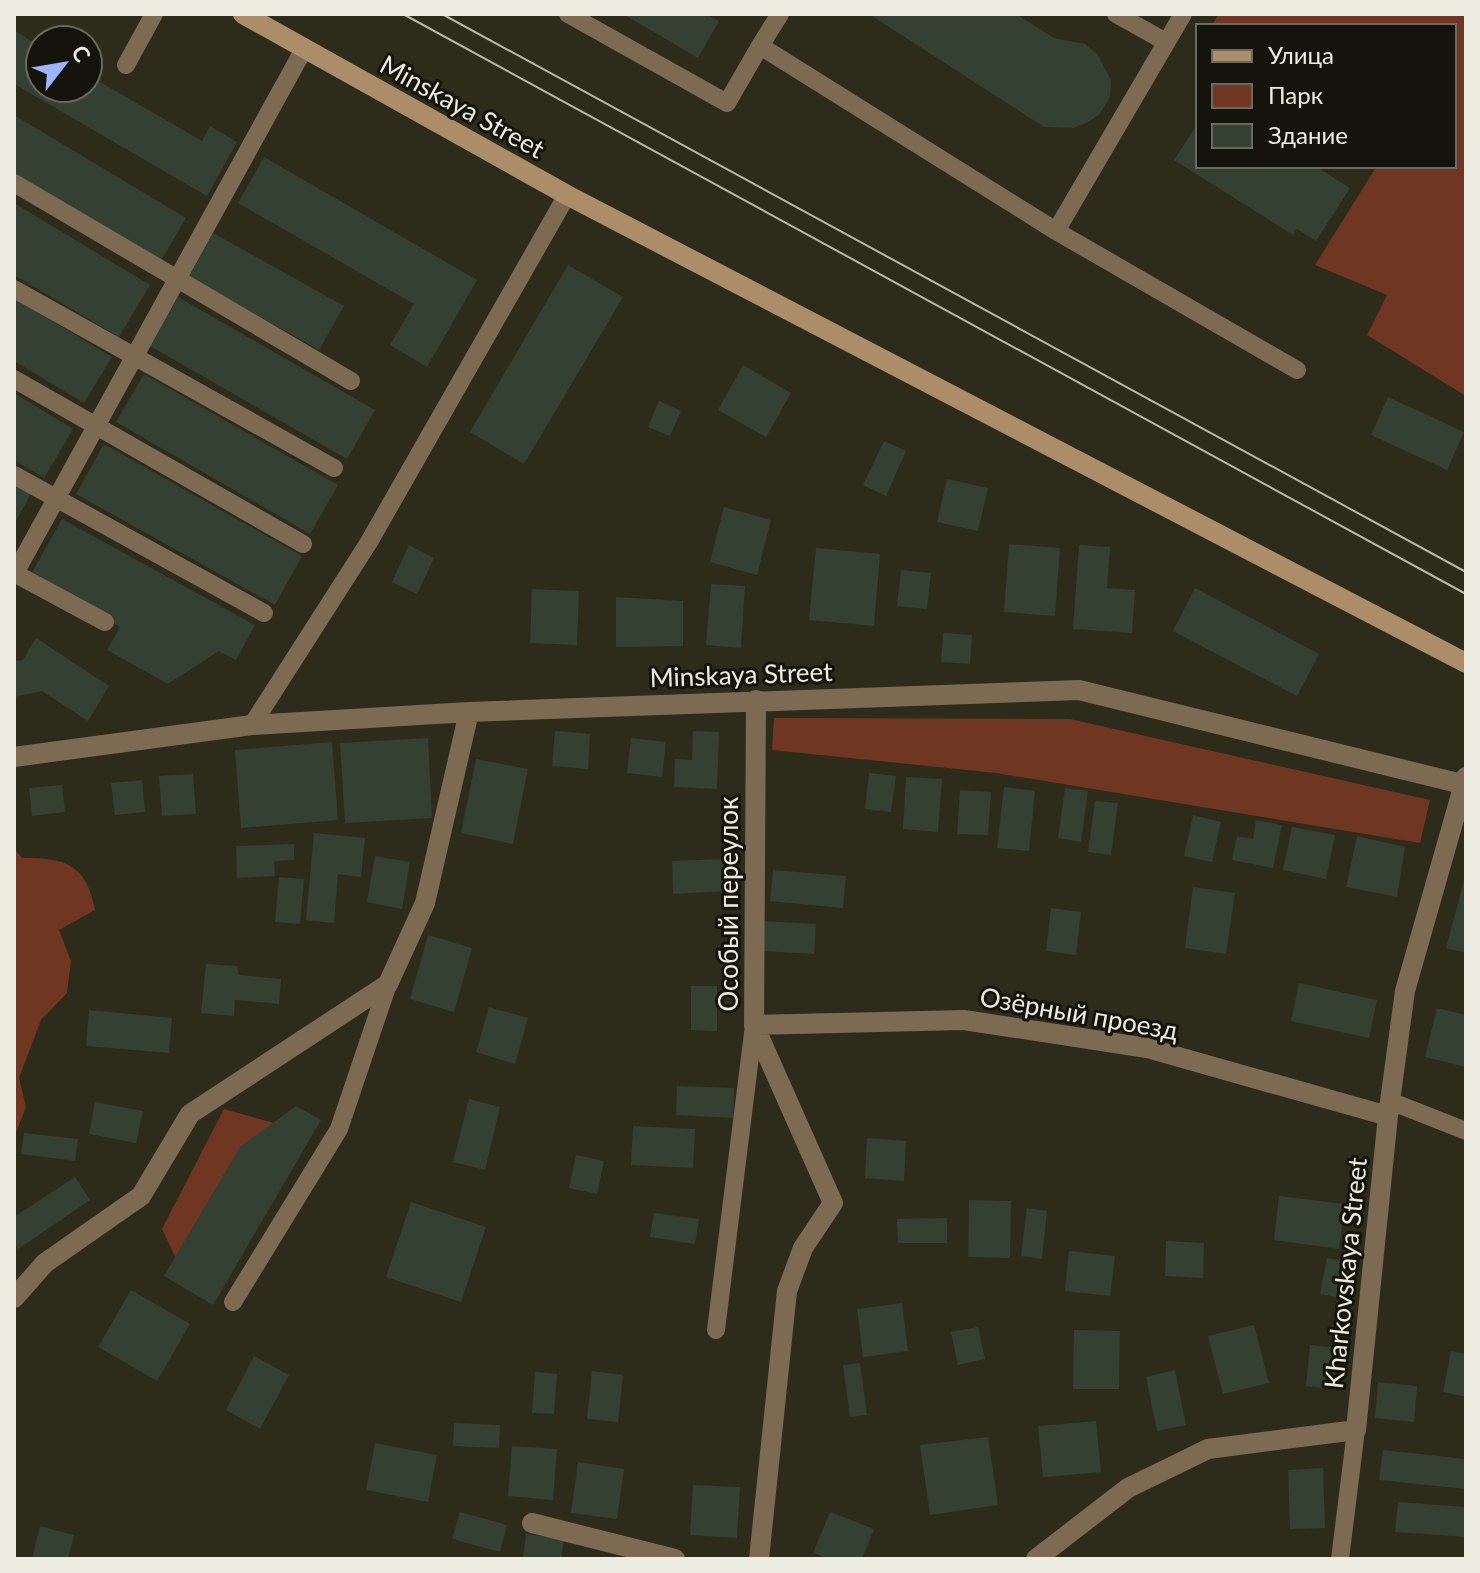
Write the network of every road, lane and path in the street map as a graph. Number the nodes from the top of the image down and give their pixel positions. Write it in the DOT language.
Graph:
graph roads {
  1 [pos="154,14"];
  2 [pos="243,14"];
  3 [pos="568,14"];
  4 [pos="780,14"];
  5 [pos="1116,14"];
  6 [pos="1183,14"];
  7 [pos="1166,42"];
  8 [pos="760,46"];
  9 [pos="304,49"];
  10 [pos="126,65"];
  11 [pos="14,183"];
  12 [pos="567,195"];
  13 [pos="1056,231"];
  14 [pos="175,279"];
  15 [pos="14,289"];
  16 [pos="133,356"];
  17 [pos="1297,370"];
  18 [pos="14,379"];
  19 [pos="351,381"];
  20 [pos="95,427"];
  21 [pos="334,468"];
  22 [pos="14,475"];
  23 [pos="55,501"];
  24 [pos="303,544"];
  25 [pos="14,574"];
  26 [pos="264,613"];
  27 [pos="105,622"];
  28 [pos="1466,663"];
  29 [pos="756,700"];
  30 [pos="469,712"];
  31 [pos="252,725"];
  32 [pos="14,757"];
  33 [pos="1465,782"];
  34 [pos="388,984"];
  35 [pos="754,1025"];
  36 [pos="1389,1108"];
  37 [pos="1466,1131"];
  38 [pos="14,1298"];
  39 [pos="233,1302"];
  40 [pos="716,1330"];
  41 [pos="1356,1430"];
  42 [pos="532,1523"];
  43 [pos="675,1559"];
  44 [pos="759,1559"];
  45 [pos="1036,1559"];
  46 [pos="1340,1559"];
  1 -- 10 [label="lane"];
  2 -- 9 [label="main road, Minskaya Street"];
  3 -- 8 [label="lane"];
  4 -- 8 [label="lane"];
  5 -- 7 [label="lane"];
  6 -- 7 [label="lane"];
  7 -- 13 [label="lane"];
  8 -- 13 [label="lane"];
  9 -- 12 [label="main road, Minskaya Street"];
  9 -- 14 [label="lane"];
  11 -- 14 [label="lane"];
  12 -- 28 [label="main road, Minskaya Street"];
  12 -- 31 [label="lane"];
  13 -- 17 [label="lane"];
  14 -- 16 [label="lane"];
  14 -- 19 [label="lane"];
  15 -- 16 [label="lane"];
  16 -- 20 [label="lane"];
  16 -- 21 [label="lane"];
  18 -- 20 [label="lane"];
  20 -- 23 [label="lane"];
  20 -- 24 [label="lane"];
  22 -- 23 [label="lane"];
  23 -- 25 [label="lane"];
  23 -- 26 [label="lane"];
  25 -- 27 [label="lane"];
  29 -- 30 [label="street, Minskaya Street"];
  29 -- 33 [label="street, Minskaya Street"];
  29 -- 35 [label="street, Особый переулок"];
  30 -- 31 [label="street, Minskaya Street"];
  30 -- 34 [label="street"];
  31 -- 32 [label="street, Minskaya Street"];
  33 -- 36 [label="street, Kharkovskaya Street"];
  34 -- 38 [label="street"];
  34 -- 39 [label="lane"];
  35 -- 36 [label="street, Озёрный проезд"];
  35 -- 40 [label="lane"];
  35 -- 44 [label="street, Особый переулок"];
  36 -- 37 [label="lane"];
  36 -- 41 [label="street, Kharkovskaya Street"];
  41 -- 45 [label="street"];
  41 -- 46 [label="lane"];
  42 -- 43 [label="street"];
}
